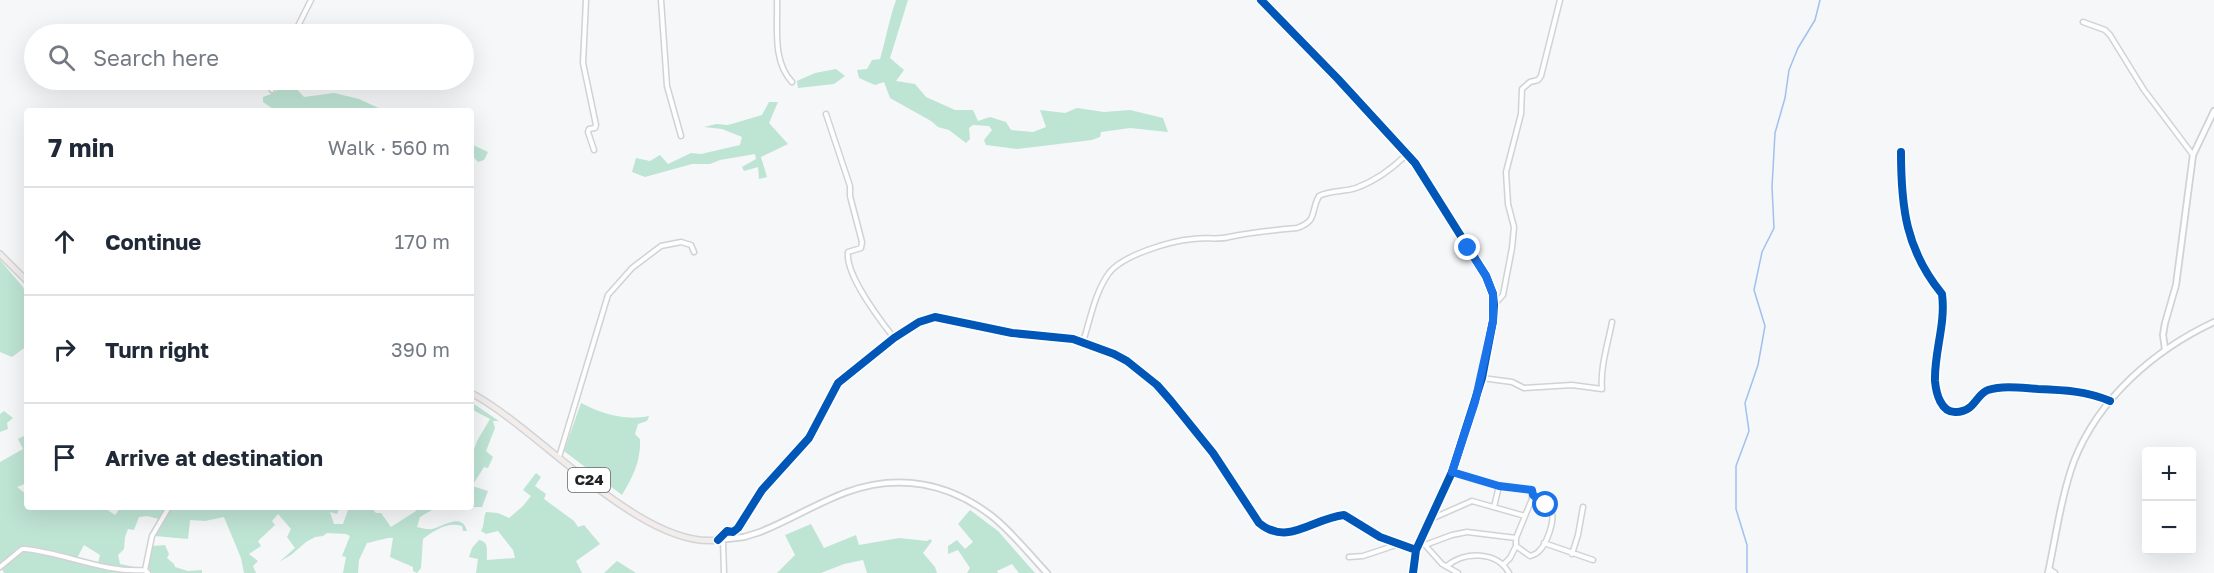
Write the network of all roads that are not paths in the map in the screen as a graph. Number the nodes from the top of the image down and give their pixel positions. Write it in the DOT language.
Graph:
graph roads {
  1 [pos="312,0"];
  2 [pos="586,0"];
  3 [pos="661,0"];
  4 [pos="777,0"];
  5 [pos="1261,0"];
  6 [pos="1560,0"];
  7 [pos="2083,22"];
  8 [pos="299,24"];
  9 [pos="792,82"];
  10 [pos="2214,111"];
  11 [pos="826,114"];
  12 [pos="681,136"];
  13 [pos="594,150"];
  14 [pos="1901,152"];
  15 [pos="1407,154"];
  16 [pos="2193,155"];
  17 [pos="694,252"];
  18 [pos="0,254"];
  19 [pos="24,278"];
  20 [pos="1494,305"];
  21 [pos="1612,322"];
  22 [pos="2214,322"];
  23 [pos="894,338"];
  24 [pos="1083,342"];
  25 [pos="2165,349"];
  26 [pos="1482,378"];
  27 [pos="474,395"];
  28 [pos="2110,400"];
  29 [pos="559,457"];
  30 [pos="1452,472"];
  31 [pos="1499,486"];
  32 [pos="1533,495"];
  33 [pos="1494,507"];
  34 [pos="1583,507"];
  35 [pos="167,510"];
  36 [pos="1525,516"];
  37 [pos="1430,520"];
  38 [pos="1516,538"];
  39 [pos="720,540"];
  40 [pos="1420,542"];
  41 [pos="1544,543"];
  42 [pos="1397,544"];
  43 [pos="1425,545"];
  44 [pos="1516,546"];
  45 [pos="1416,550"];
  46 [pos="1572,554"];
  47 [pos="1349,557"];
  48 [pos="1593,560"];
  49 [pos="1503,565"];
  50 [pos="1447,566"];
  51 [pos="0,567"];
  52 [pos="146,571"];
  53 [pos="724,571"];
  54 [pos="2048,571"];
  55 [pos="719,573"];
  56 [pos="1047,573"];
  57 [pos="1413,573"];
  58 [pos="1458,573"];
  59 [pos="1509,573"];
  60 [pos="2055,573"];
  1 -- 8 [label="street"];
  2 -- 13 [label="street"];
  3 -- 12 [label="street"];
  4 -- 9 [label="street"];
  5 -- 15 [label="street"];
  6 -- 20 [label="street"];
  7 -- 16 [label="street"];
  10 -- 16 [label="street"];
  11 -- 23 [label="street"];
  14 -- 28 [label="street"];
  15 -- 20 [label="street"];
  15 -- 24 [label="street"];
  16 -- 25 [label="street"];
  17 -- 29 [label="street"];
  18 -- 19 [label="main road"];
  20 -- 26 [label="street"];
  21 -- 26 [label="street"];
  22 -- 25 [label="street"];
  23 -- 24 [label="street"];
  23 -- 39 [label="street"];
  24 -- 42 [label="street"];
  25 -- 28 [label="street"];
  26 -- 30 [label="street"];
  27 -- 29 [label="main road, C24"];
  28 -- 54 [label="street"];
  29 -- 39 [label="main road, C24"];
  30 -- 31 [label="street"];
  30 -- 37 [label="street"];
  31 -- 32 [label="street"];
  31 -- 33 [label="street"];
  32 -- 36 [label="street"];
  32 -- 41 [label="street"];
  33 -- 36 [label="street"];
  33 -- 37 [label="street"];
  34 -- 46 [label="street"];
  35 -- 52 [label="street"];
  36 -- 38 [label="street"];
  37 -- 40 [label="street"];
  38 -- 43 [label="street"];
  38 -- 44 [label="street"];
  39 -- 53 [label="street"];
  39 -- 56 [label="street, C24"];
  40 -- 43 [label="street"];
  40 -- 45 [label="street"];
  41 -- 44 [label="street"];
  41 -- 46 [label="street"];
  42 -- 45 [label="street"];
  42 -- 47 [label="street"];
  43 -- 50 [label="street"];
  44 -- 49 [label="street"];
  45 -- 57 [label="street"];
  46 -- 48 [label="street"];
  49 -- 50 [label="street"];
  49 -- 59 [label="street"];
  50 -- 58 [label="street"];
  51 -- 52 [label="street"];
  53 -- 55 [label="street"];
  54 -- 60 [label="street"];
}
